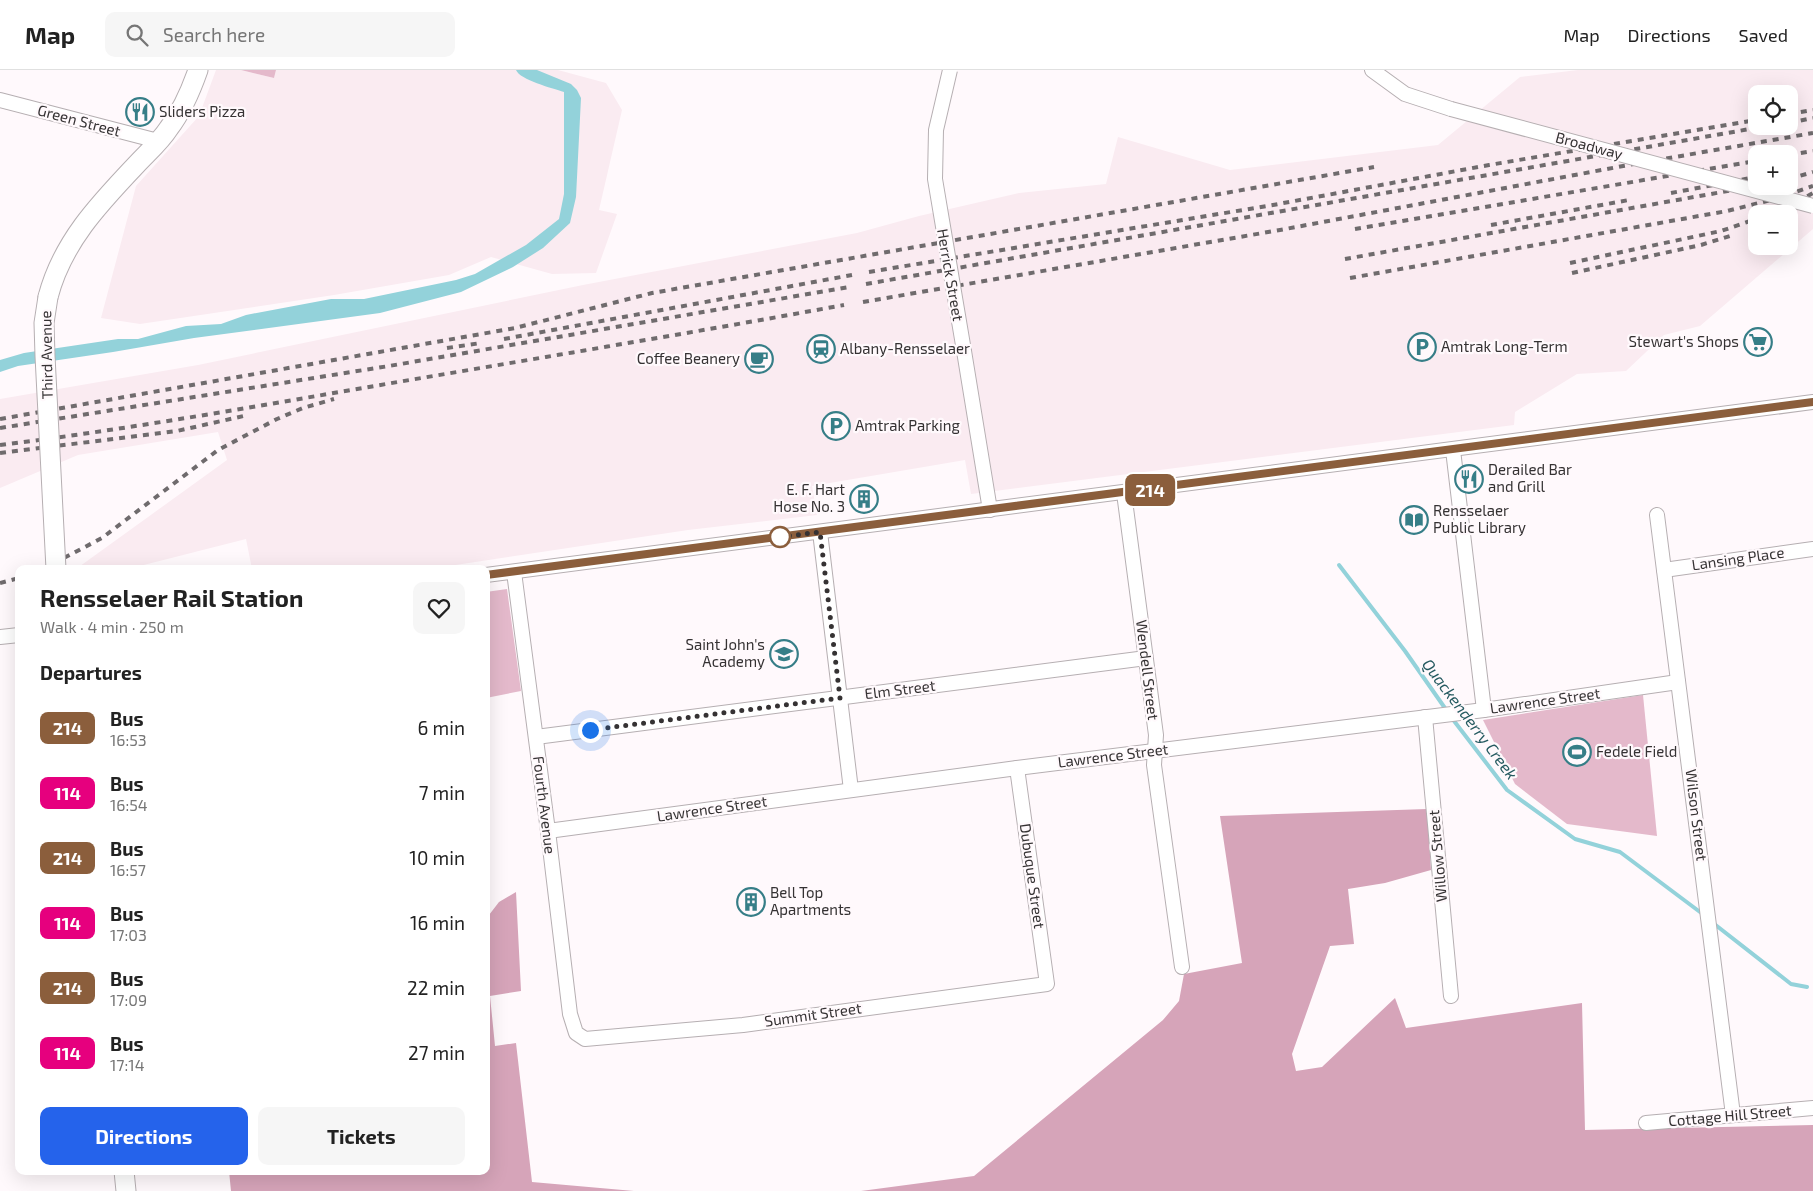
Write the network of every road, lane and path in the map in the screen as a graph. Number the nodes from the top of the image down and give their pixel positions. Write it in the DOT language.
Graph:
graph roads {
  1 [pos="198,70"];
  2 [pos="950,70"];
  3 [pos="1372,70"];
  4 [pos="0,100"];
  5 [pos="158,141"];
  6 [pos="1813,206"];
  7 [pos="1813,402"];
  8 [pos="1453,450"];
  9 [pos="1124,493"];
  10 [pos="990,510"];
  11 [pos="1657,515"];
  12 [pos="820,532"];
  13 [pos="1813,549"];
  14 [pos="56,565"];
  15 [pos="1664,570"];
  16 [pos="514,572"];
  17 [pos="490,575"];
  18 [pos="15,635"];
  19 [pos="0,637"];
  20 [pos="1146,658"];
  21 [pos="1678,682"];
  22 [pos="840,698"];
  23 [pos="1484,710"];
  24 [pos="1430,716"];
  25 [pos="536,738"];
  26 [pos="1154,752"];
  27 [pos="1017,768"];
  28 [pos="851,790"];
  29 [pos="548,831"];
  30 [pos="1182,967"];
  31 [pos="1047,984"];
  32 [pos="1451,996"];
  33 [pos="580,1037"];
  34 [pos="1813,1108"];
  35 [pos="1733,1116"];
  36 [pos="1646,1123"];
  37 [pos="124,1175"];
  38 [pos="126,1191"];
  1 -- 5 [label="main road, Third Avenue"];
  2 -- 10 [label="street, Herrick Street, bridge"];
  3 -- 6 [label="street, Broadway, bridge"];
  4 -- 5 [label="street, Green Street"];
  5 -- 14 [label="main road, Third Avenue, bridge"];
  7 -- 8 [label="street"];
  8 -- 9 [label="street"];
  8 -- 23 [label="street"];
  9 -- 10 [label="street"];
  9 -- 20 [label="street, Wendell Street"];
  10 -- 12 [label="street"];
  11 -- 15 [label="street, Wilson Street"];
  12 -- 16 [label="street"];
  12 -- 22 [label="street"];
  13 -- 15 [label="street, Lansing Place"];
  15 -- 21 [label="street, Wilson Street"];
  16 -- 17 [label="street"];
  16 -- 25 [label="street, Fourth Avenue"];
  18 -- 19 [label="street"];
  20 -- 22 [label="street, Elm Street"];
  20 -- 26 [label="street, Wendell Street"];
  21 -- 23 [label="street, Lawrence Street"];
  21 -- 35 [label="street, Wilson Street"];
  22 -- 25 [label="street, Elm Street"];
  22 -- 28 [label="street"];
  23 -- 24 [label="street, Lawrence Street"];
  24 -- 26 [label="street, Lawrence Street"];
  24 -- 32 [label="street, Willow Street"];
  25 -- 29 [label="street, Fourth Avenue"];
  26 -- 27 [label="street, Lawrence Street"];
  26 -- 30 [label="street, Wendell Street"];
  27 -- 28 [label="street, Lawrence Street"];
  27 -- 31 [label="street, Dubuque Street"];
  28 -- 29 [label="street, Lawrence Street"];
  29 -- 33 [label="street, Fourth Avenue"];
  31 -- 33 [label="street, Summit Street"];
  34 -- 35 [label="street, Cottage Hill Street"];
  35 -- 36 [label="street, Cottage Hill Street"];
  37 -- 38 [label="main road"];
}
